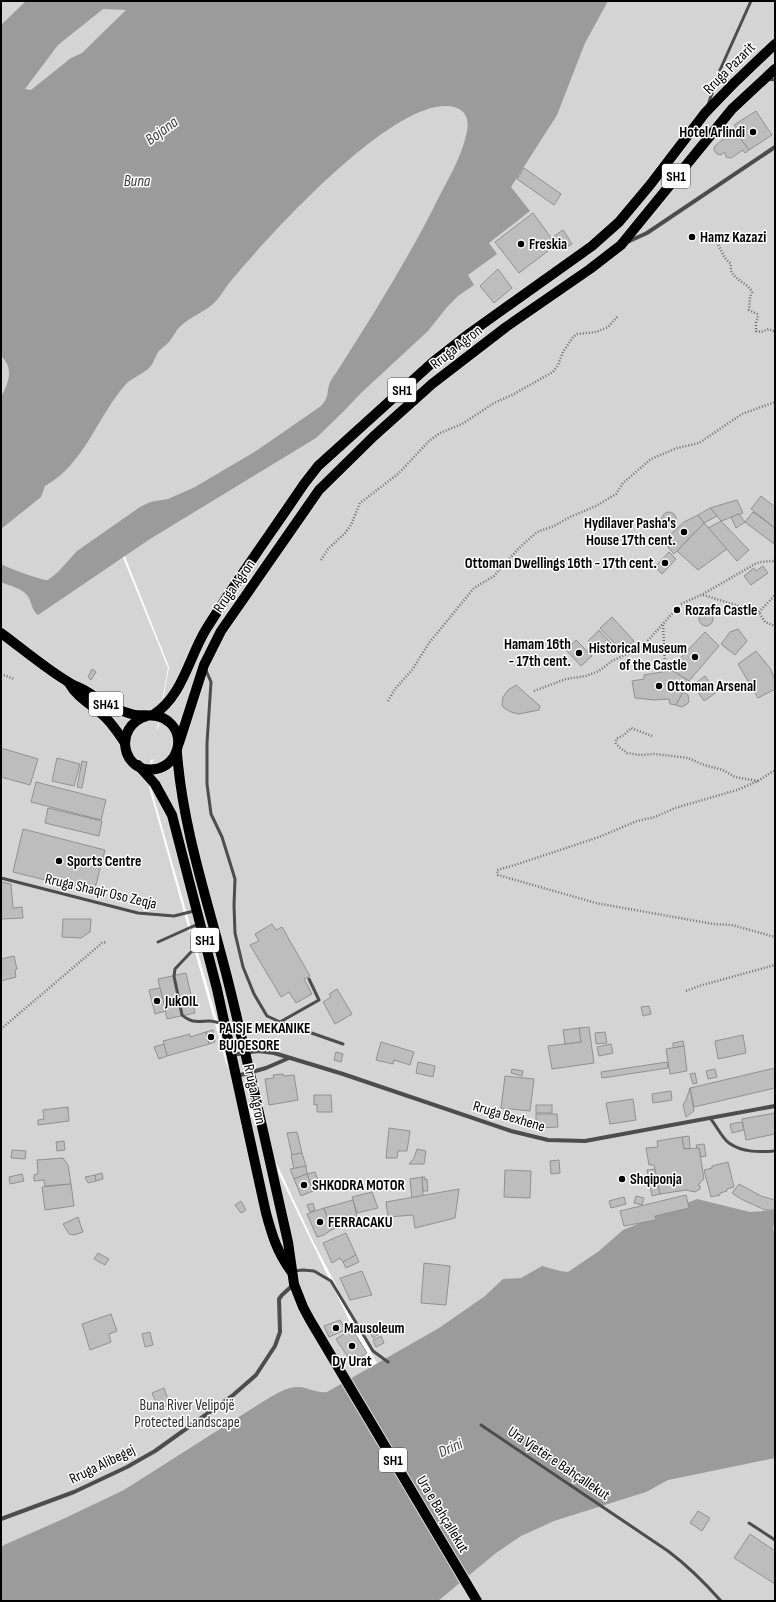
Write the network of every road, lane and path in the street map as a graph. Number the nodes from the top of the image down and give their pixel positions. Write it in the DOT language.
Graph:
graph roads {
  1 [pos="751,1"];
  2 [pos="775,44"];
  3 [pos="775,69"];
  4 [pos="765,78"];
  5 [pos="775,80"];
  6 [pos="732,109"];
  7 [pos="705,113"];
  8 [pos="775,147"];
  9 [pos="714,237"];
  10 [pos="621,245"];
  11 [pos="618,316"];
  12 [pos="775,332"];
  13 [pos="775,402"];
  14 [pos="321,560"];
  15 [pos="775,561"];
  16 [pos="702,594"];
  17 [pos="775,595"];
  18 [pos="759,612"];
  19 [pos="663,625"];
  20 [pos="775,626"];
  21 [pos="1,633"];
  22 [pos="204,665"];
  23 [pos="665,665"];
  24 [pos="1,674"];
  25 [pos="14,679"];
  26 [pos="69,683"];
  27 [pos="534,691"];
  28 [pos="388,701"];
  29 [pos="150,715"];
  30 [pos="652,736"];
  31 [pos="125,743"];
  32 [pos="178,748"];
  33 [pos="138,765"];
  34 [pos="775,770"];
  35 [pos="758,781"];
  36 [pos="1,878"];
  37 [pos="198,910"];
  38 [pos="201,923"];
  39 [pos="775,936"];
  40 [pos="107,942"];
  41 [pos="158,942"];
  42 [pos="206,945"];
  43 [pos="775,965"];
  44 [pos="309,979"];
  45 [pos="686,991"];
  46 [pos="280,1022"];
  47 [pos="225,1024"];
  48 [pos="1,1029"];
  49 [pos="343,1044"];
  50 [pos="244,1052"];
  51 [pos="232,1054"];
  52 [pos="289,1058"];
  53 [pos="249,1072"];
  54 [pos="236,1076"];
  55 [pos="775,1106"];
  56 [pos="710,1118"];
  57 [pos="775,1151"];
  58 [pos="292,1272"];
  59 [pos="294,1284"];
  60 [pos="310,1320"];
  61 [pos="388,1362"];
  62 [pos="481,1425"];
  63 [pos="1,1519"];
  64 [pos="749,1523"];
  65 [pos="775,1540"];
  66 [pos="477,1601"];
  67 [pos="721,1601"];
  1 -- 7 [label="lane"];
  2 -- 7 [label="main road, Rruga Pazarit / SH1"];
  3 -- 4 [label="main road, Rruga Pazarit / SH1"];
  4 -- 5 [label="lane"];
  4 -- 6 [label="main road, Rruga Pazarit / SH1"];
  6 -- 10 [label="main road, Rruga Agron / SH1"];
  7 -- 29 [label="main road, Rruga Agron / SH1"];
  8 -- 10 [label="street"];
  9 -- 12 [label="path"];
  10 -- 22 [label="main road, Rruga Agron / SH1"];
  11 -- 14 [label="path"];
  13 -- 28 [label="path"];
  15 -- 16 [label="path"];
  16 -- 18 [label="path"];
  16 -- 19 [label="path"];
  17 -- 18 [label="path"];
  18 -- 20 [label="path"];
  19 -- 23 [label="path"];
  19 -- 27 [label="path"];
  21 -- 26 [label="main road, SH41"];
  22 -- 32 [label="main road, Rruga Agron / SH1"];
  22 -- 46 [label="lane"];
  24 -- 25 [label="path"];
  26 -- 29 [label="main road, SH41"];
  26 -- 31 [label="main road, SH41"];
  29 -- 31 [label="main road"];
  29 -- 32 [label="main road"];
  30 -- 35 [label="path"];
  31 -- 33 [label="main road"];
  32 -- 33 [label="main road"];
  32 -- 50 [label="main road, Rruga Agron / SH1"];
  33 -- 37 [label="main road, Rruga Agron / SH1"];
  34 -- 35 [label="path"];
  35 -- 39 [label="path"];
  36 -- 37 [label="lane, Rruga Shaqir Oso Zeqja"];
  37 -- 38 [label="main road, Rruga Agron / SH1"];
  38 -- 41 [label="lane"];
  38 -- 42 [label="main road, Rruga Agron / SH1"];
  40 -- 48 [label="path"];
  42 -- 47 [label="main road, Rruga Agron / SH1"];
  42 -- 47 [label="lane"];
  43 -- 45 [label="path"];
  44 -- 46 [label="lane"];
  46 -- 49 [label="lane"];
  47 -- 51 [label="main road, Rruga Agron / SH1"];
  50 -- 51 [label="street, Rruga Bexhene"];
  50 -- 52 [label="street, Rruga Bexhene"];
  50 -- 53 [label="main road, Rruga Agron / SH1"];
  51 -- 54 [label="main road, Rruga Agron / SH1"];
  52 -- 53 [label="street"];
  52 -- 56 [label="street, Rruga Bexhene"];
  53 -- 54 [label="street"];
  53 -- 58 [label="main road, Rruga Agron / SH1"];
  54 -- 58 [label="main road, Rruga Agron / SH1"];
  55 -- 56 [label="street, Rruga Bexhene"];
  56 -- 57 [label="lane"];
  58 -- 59 [label="main road, Rruga Agron / SH1"];
  58 -- 61 [label="lane"];
  59 -- 60 [label="main road, Rruga Agron / SH1"];
  59 -- 63 [label="street, Rruga Alibegej"];
  60 -- 66 [label="main road, Ura e Bahçallekut / SH1"];
  62 -- 67 [label="lane, Ura Vjetër e Bahçallekut"];
  64 -- 65 [label="lane"];
}
